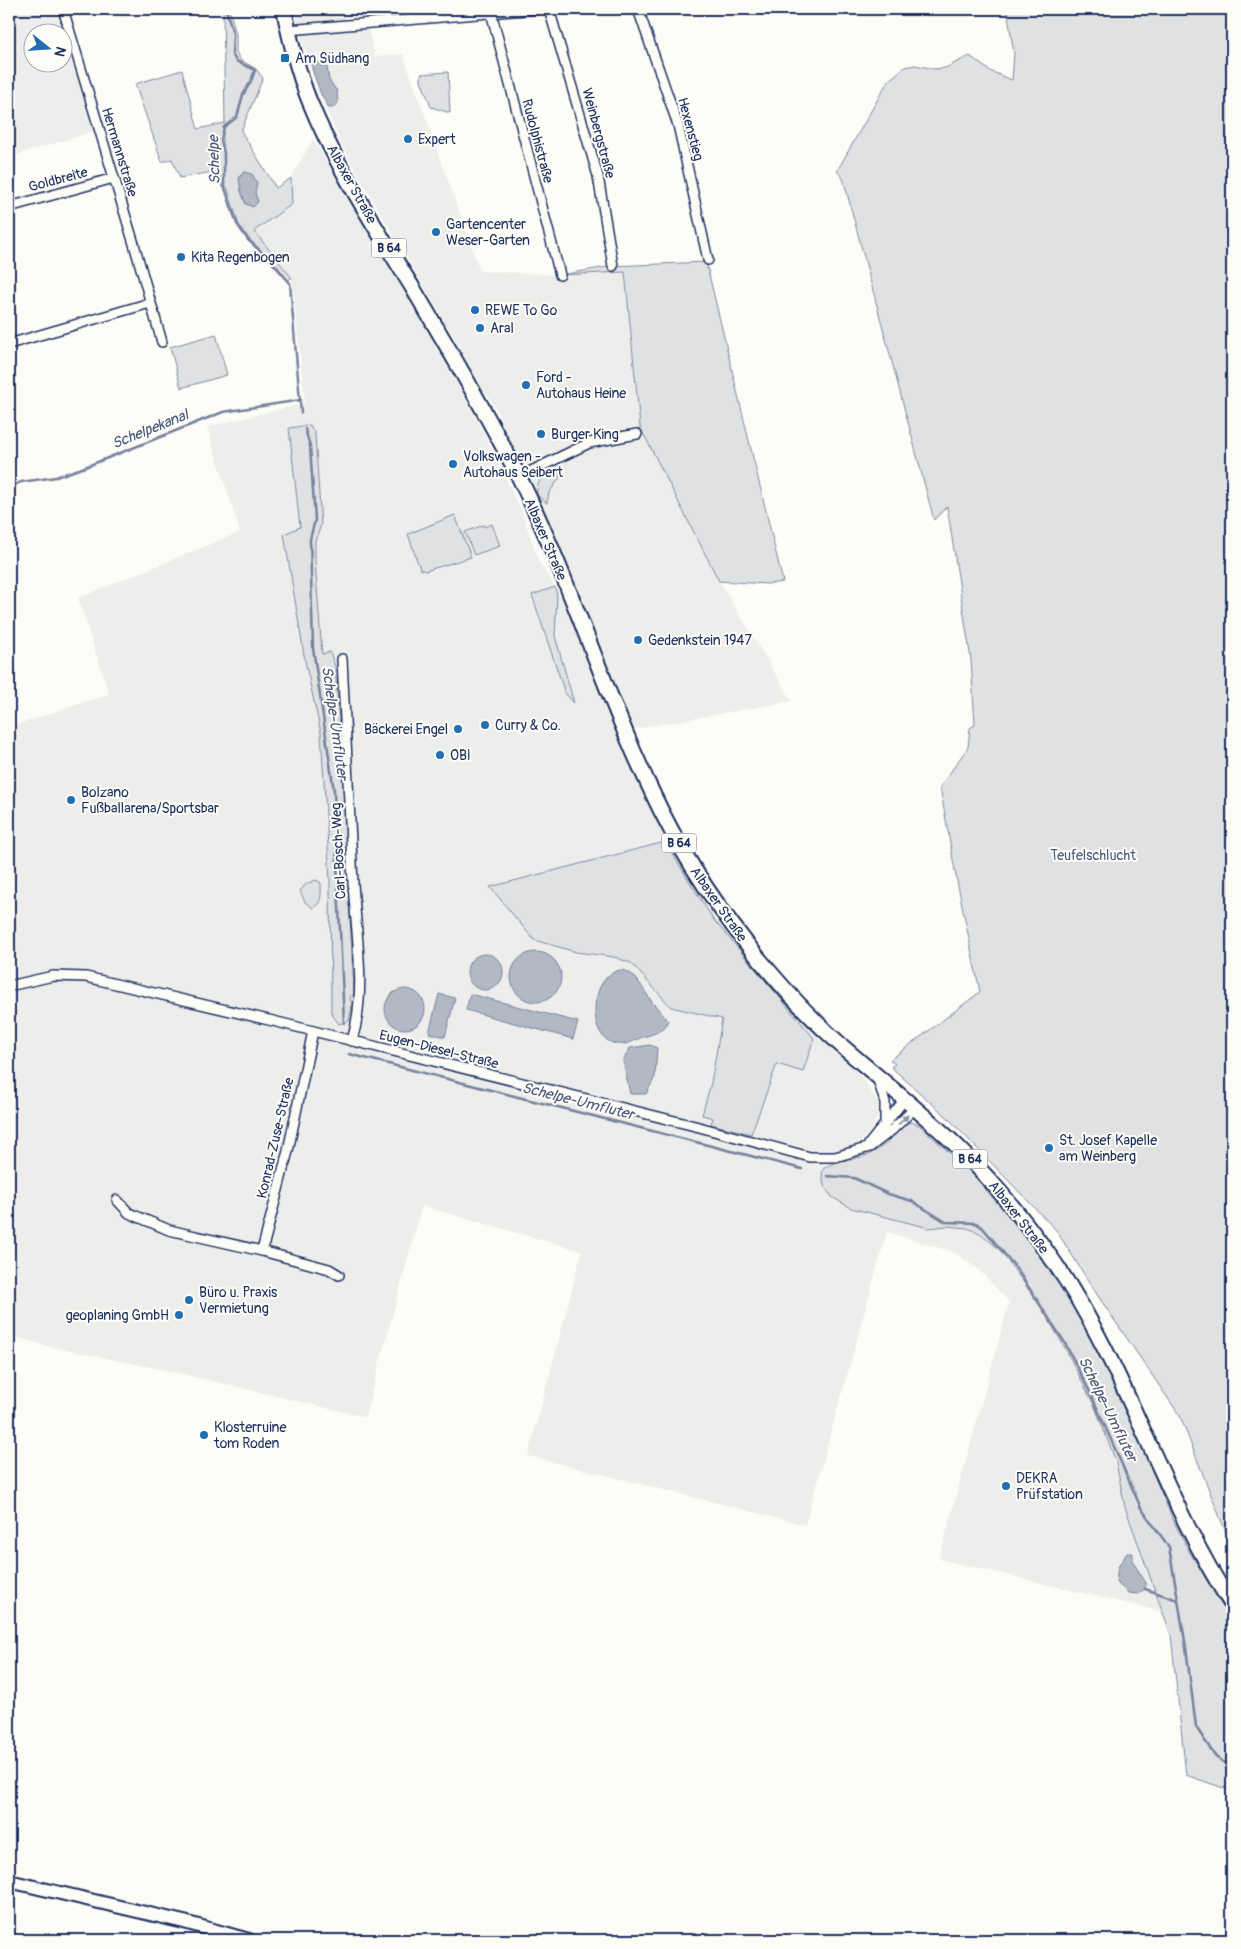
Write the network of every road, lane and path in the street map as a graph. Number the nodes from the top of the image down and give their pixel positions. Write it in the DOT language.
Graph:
graph roads {
  1 [pos="63,9"];
  2 [pos="284,9"];
  3 [pos="537,9"];
  4 [pos="549,9"];
  5 [pos="638,9"];
  6 [pos="491,12"];
  7 [pos="288,30"];
  8 [pos="114,178"];
  9 [pos="9,207"];
  10 [pos="708,260"];
  11 [pos="613,266"];
  12 [pos="560,275"];
  13 [pos="150,303"];
  14 [pos="162,342"];
  15 [pos="9,344"];
  16 [pos="637,434"];
  17 [pos="519,477"];
  18 [pos="342,659"];
  19 [pos="9,986"];
  20 [pos="313,1031"];
  21 [pos="352,1041"];
  22 [pos="876,1075"];
  23 [pos="910,1103"];
  24 [pos="886,1123"];
  25 [pos="861,1150"];
  26 [pos="118,1200"];
  27 [pos="262,1251"];
  28 [pos="339,1275"];
  29 [pos="1232,1605"];
  30 [pos="9,1881"];
  31 [pos="249,1940"];
  1 -- 8 [label="street, Hermannstraße"];
  2 -- 7 [label="main road, Albaxer Straße / B 64"];
  3 -- 6 [label="street"];
  4 -- 11 [label="street, Weinbergstraße"];
  5 -- 10 [label="street, Hexenstieg"];
  6 -- 7 [label="street"];
  6 -- 12 [label="street, Rudolphistraße"];
  7 -- 17 [label="main road, Albaxer Straße / B 64"];
  8 -- 9 [label="street, Goldbreite"];
  8 -- 13 [label="street, Hermannstraße"];
  13 -- 14 [label="street, Hermannstraße"];
  13 -- 15 [label="street"];
  16 -- 17 [label="street"];
  17 -- 22 [label="main road, Albaxer Straße / B 64"];
  18 -- 21 [label="street, Carl-Bosch-Weg"];
  19 -- 20 [label="street, Eugen-Diesel-Straße"];
  20 -- 21 [label="street, Eugen-Diesel-Straße"];
  20 -- 27 [label="street, Konrad-Zuse-Straße"];
  21 -- 25 [label="street, Eugen-Diesel-Straße"];
  22 -- 23 [label="main road, Albaxer Straße / B 64"];
  22 -- 24 [label="street"];
  23 -- 24 [label="street, Eugen-Diesel-Straße"];
  25 -- 23 [label="street, Eugen-Diesel-Straße, one-way"];
  23 -- 29 [label="main road, Albaxer Straße / B 64"];
  24 -- 25 [label="street, Eugen-Diesel-Straße"];
  26 -- 27 [label="street"];
  27 -- 28 [label="street"];
  30 -- 31 [label="street"];
}
